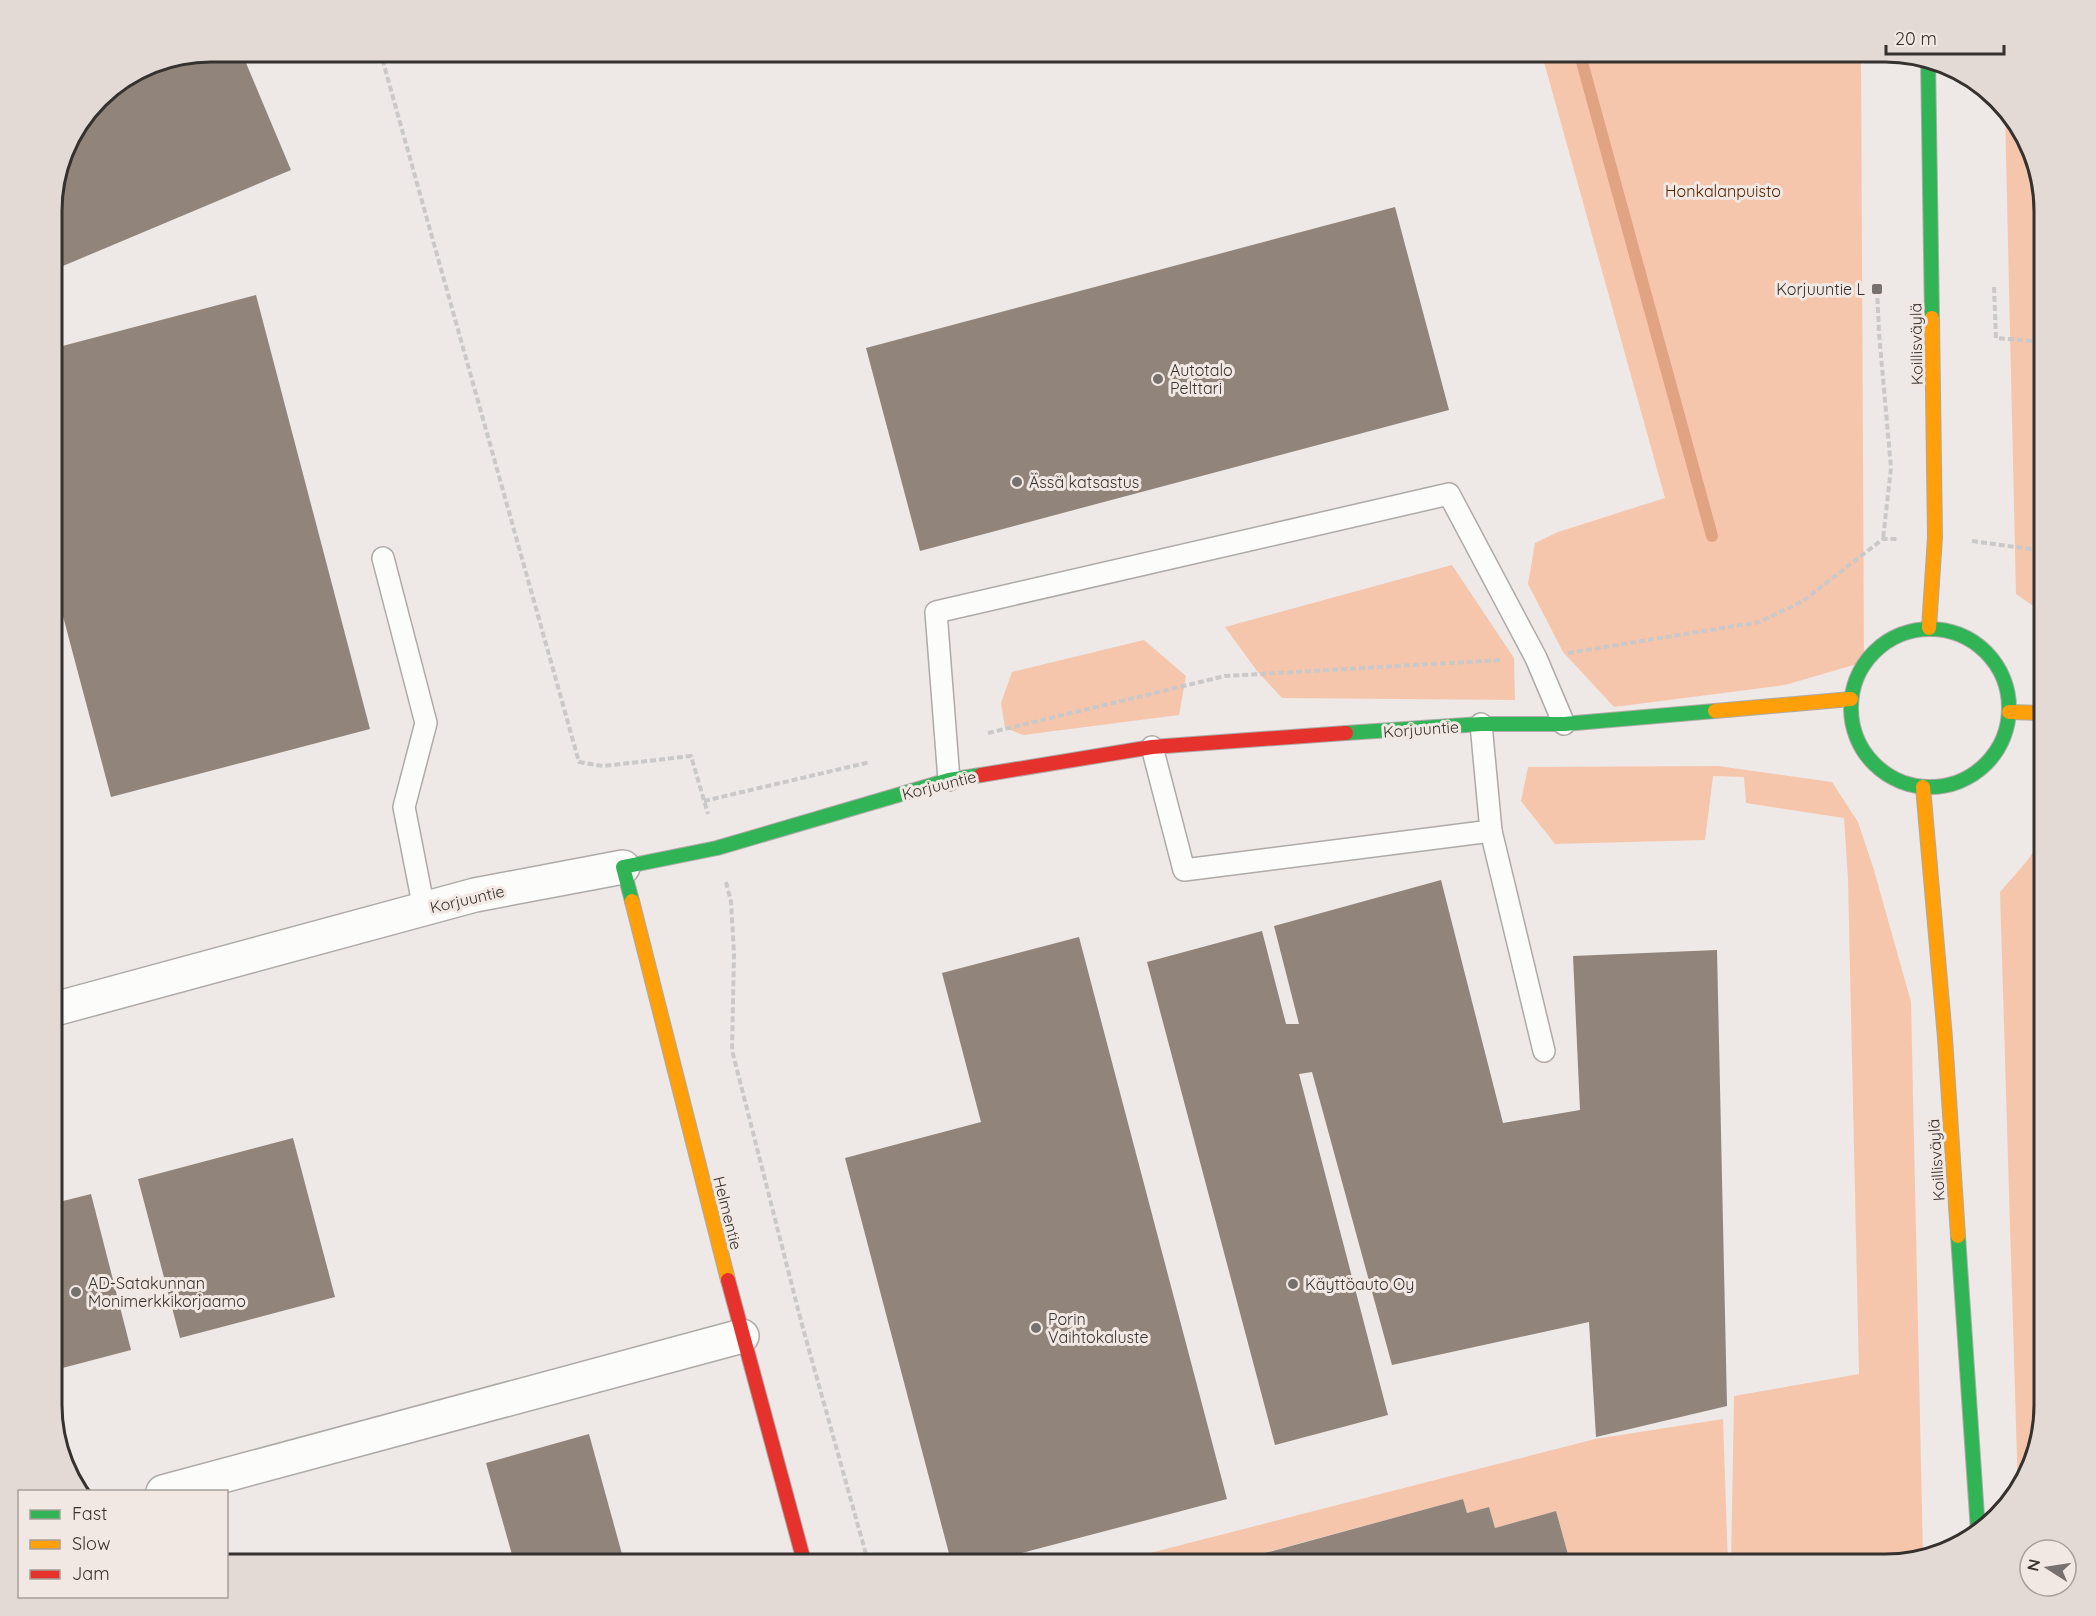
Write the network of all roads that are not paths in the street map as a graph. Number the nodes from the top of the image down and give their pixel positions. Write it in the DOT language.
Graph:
graph roads {
  1 [pos="1928,68"];
  2 [pos="383,558"];
  3 [pos="1929,628"];
  4 [pos="1851,699"];
  5 [pos="2009,712"];
  6 [pos="2034,712"];
  7 [pos="1480,724"];
  8 [pos="1564,724"];
  9 [pos="1152,747"];
  10 [pos="949,780"];
  11 [pos="1923,787"];
  12 [pos="1491,831"];
  13 [pos="623,867"];
  14 [pos="424,909"];
  15 [pos="62,1007"];
  16 [pos="1544,1051"];
  17 [pos="742,1336"];
  18 [pos="167,1490"];
  19 [pos="1977,1523"];
  20 [pos="802,1554"];
  1 -- 3 [label="street, Koillisväylä"];
  2 -- 14 [label="lane"];
  3 -- 4 [label="street"];
  3 -- 5 [label="street"];
  4 -- 8 [label="street, Korjuuntie"];
  4 -- 11 [label="street"];
  5 -- 6 [label="street"];
  5 -- 11 [label="street"];
  7 -- 8 [label="street, Korjuuntie"];
  7 -- 9 [label="street, Korjuuntie"];
  7 -- 12 [label="lane"];
  8 -- 10 [label="lane"];
  9 -- 10 [label="street, Korjuuntie"];
  9 -- 12 [label="lane"];
  10 -- 13 [label="street, Korjuuntie"];
  11 -- 19 [label="street, Koillisväylä"];
  12 -- 16 [label="lane"];
  13 -- 14 [label="street, Korjuuntie"];
  13 -- 17 [label="street, Helmentie"];
  14 -- 15 [label="street, Korjuuntie"];
  17 -- 18 [label="street"];
  17 -- 20 [label="street, Helmentie"];
}
